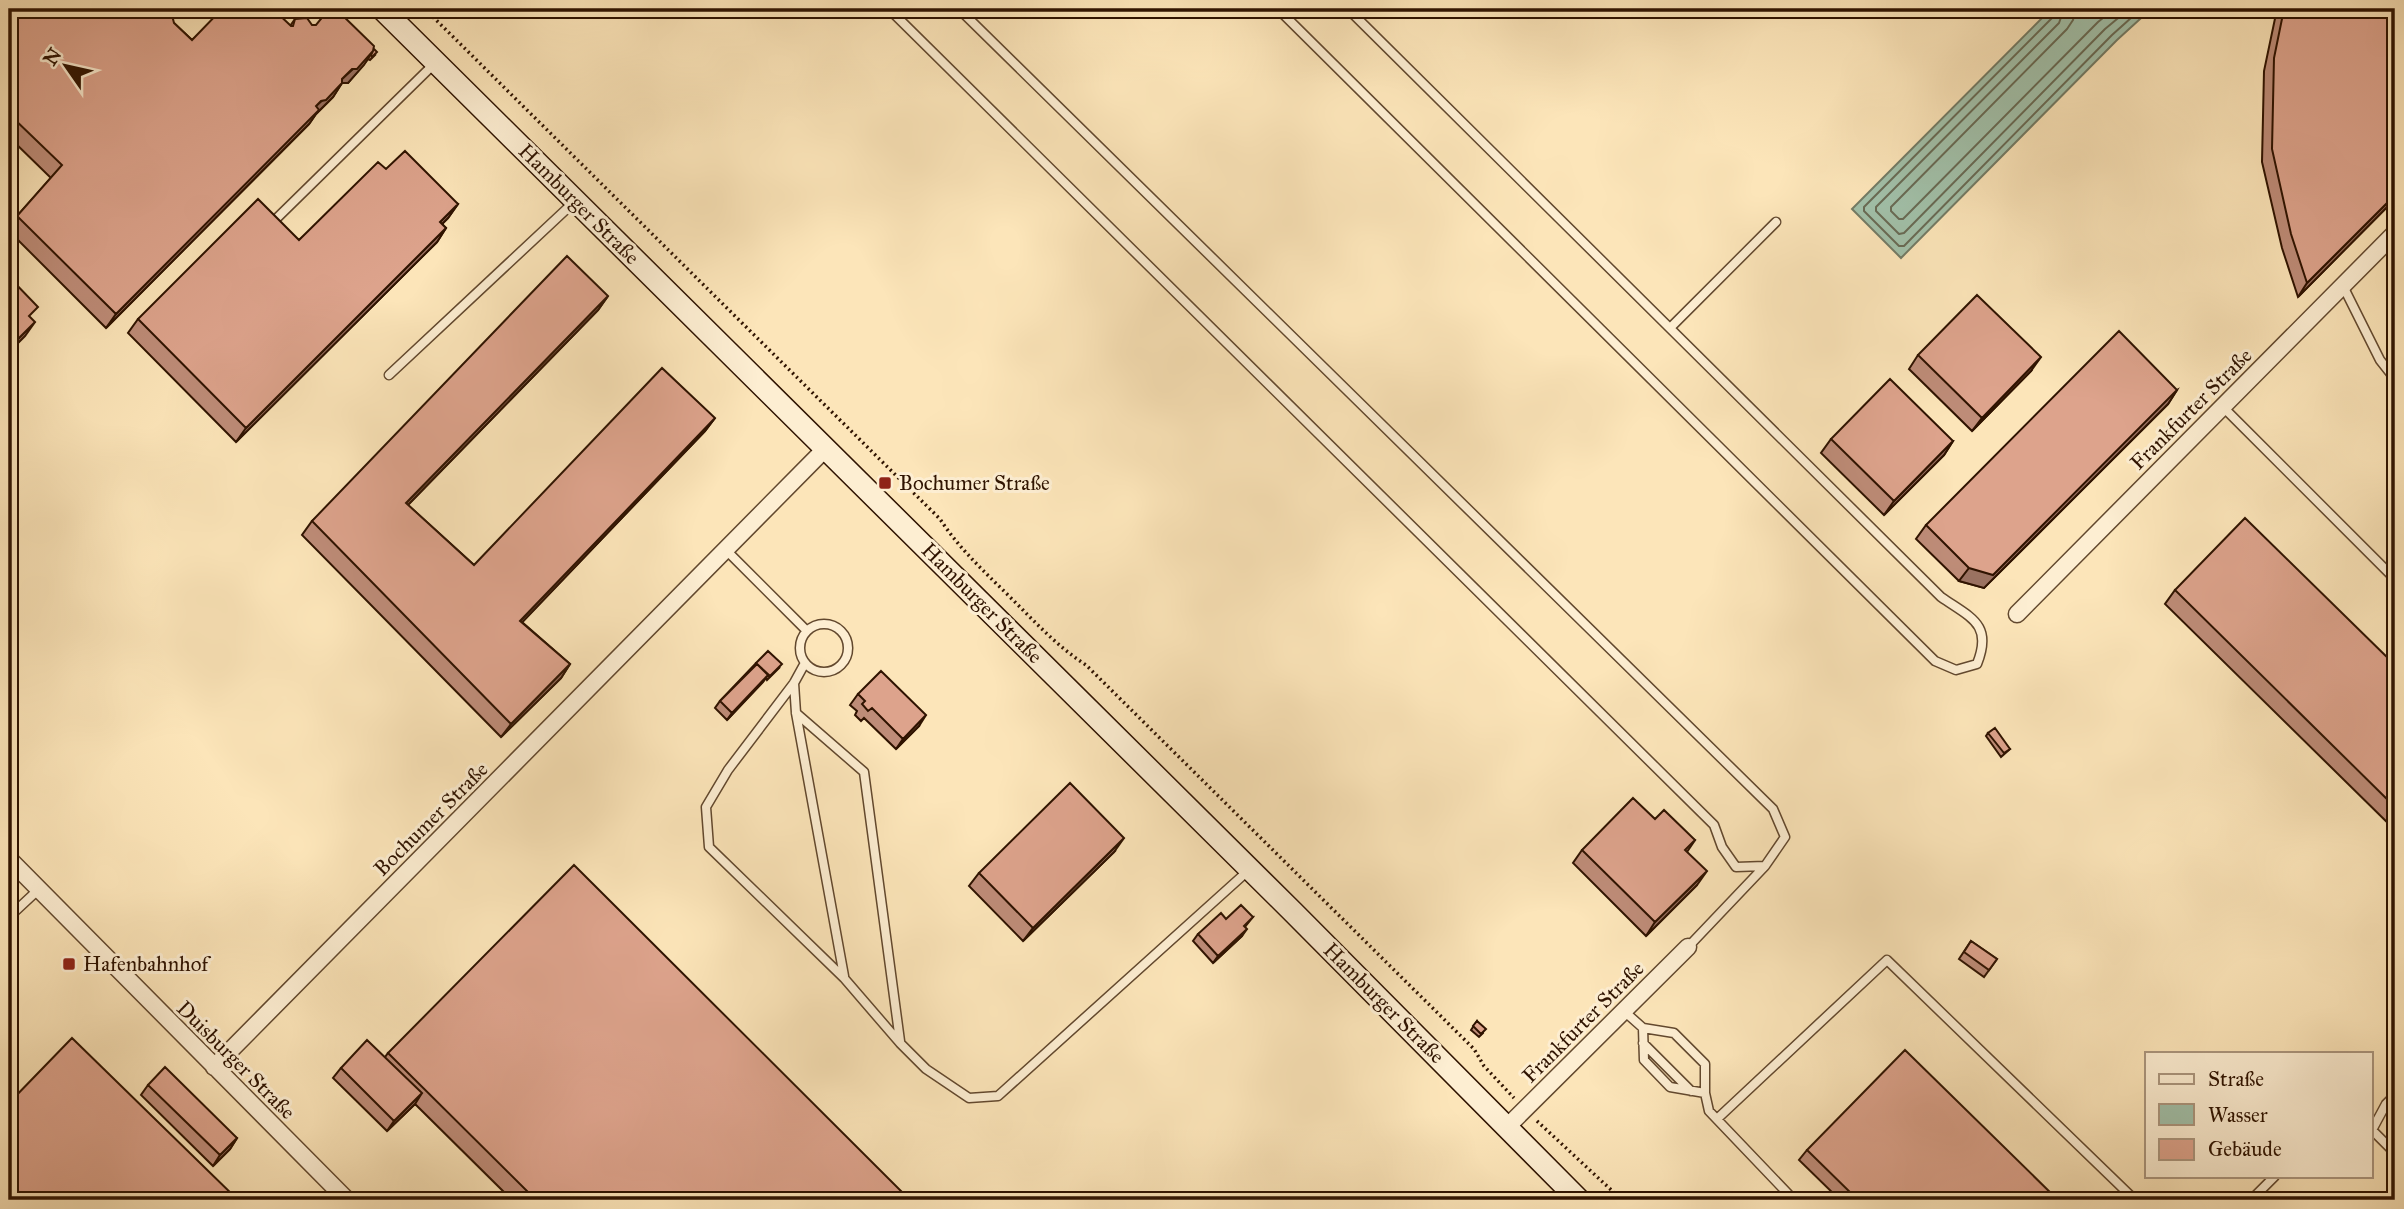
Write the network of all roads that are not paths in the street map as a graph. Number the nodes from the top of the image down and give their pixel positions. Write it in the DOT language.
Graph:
graph roads {
  1 [pos="382,9"];
  2 [pos="888,9"];
  3 [pos="959,9"];
  4 [pos="1278,9"];
  5 [pos="1348,9"];
  6 [pos="436,62"];
  7 [pos="575,200"];
  8 [pos="278,218"];
  9 [pos="1776,222"];
  10 [pos="2395,233"];
  11 [pos="2343,286"];
  12 [pos="1670,328"];
  13 [pos="389,374"];
  14 [pos="2395,379"];
  15 [pos="2222,406"];
  16 [pos="825,449"];
  17 [pos="726,550"];
  18 [pos="2395,579"];
  19 [pos="2017,614"];
  20 [pos="807,631"];
  21 [pos="805,663"];
  22 [pos="794,683"];
  23 [pos="796,713"];
  24 [pos="9,859"];
  25 [pos="1765,866"];
  26 [pos="1250,869"];
  27 [pos="38,890"];
  28 [pos="9,917"];
  29 [pos="1688,947"];
  30 [pos="844,978"];
  31 [pos="1625,1012"];
  32 [pos="1643,1028"];
  33 [pos="900,1043"];
  34 [pos="214,1067"];
  35 [pos="1705,1093"];
  36 [pos="2395,1095"];
  37 [pos="1717,1119"];
  38 [pos="1508,1126"];
  39 [pos="2395,1153"];
  40 [pos="2273,1178"];
  41 [pos="347,1200"];
  42 [pos="1579,1200"];
  43 [pos="1794,1200"];
  44 [pos="2135,1200"];
  45 [pos="2251,1200"];
  1 -- 6 [label="street, Hamburger Straße"];
  2 -- 25 [label="lane"];
  3 -- 25 [label="lane"];
  4 -- 12 [label="lane"];
  5 -- 12 [label="lane"];
  6 -- 7 [label="street, Hamburger Straße"];
  6 -- 8 [label="lane"];
  7 -- 13 [label="lane"];
  7 -- 16 [label="street, Hamburger Straße"];
  9 -- 12 [label="lane"];
  10 -- 11 [label="street, Frankfurter Straße"];
  11 -- 14 [label="lane"];
  11 -- 15 [label="street, Frankfurter Straße"];
  15 -- 18 [label="lane"];
  15 -- 19 [label="street, Frankfurter Straße"];
  16 -- 17 [label="street, Bochumer Straße"];
  16 -- 26 [label="street, Hamburger Straße"];
  17 -- 20 [label="lane"];
  17 -- 34 [label="street, Bochumer Straße"];
  20 -- 21 [label="lane"];
  20 -- 21 [label="lane"];
  21 -- 22 [label="lane"];
  22 -- 23 [label="lane"];
  22 -- 30 [label="lane"];
  23 -- 30 [label="lane"];
  23 -- 33 [label="lane"];
  24 -- 27 [label="street, Duisburger Straße"];
  25 -- 29 [label="lane"];
  26 -- 33 [label="lane"];
  26 -- 38 [label="street, Hamburger Straße"];
  27 -- 28 [label="lane"];
  27 -- 34 [label="street, Duisburger Straße"];
  29 -- 31 [label="street, Frankfurter Straße"];
  30 -- 33 [label="lane"];
  31 -- 32 [label="lane"];
  31 -- 38 [label="street, Frankfurter Straße"];
  32 -- 35 [label="lane"];
  32 -- 35 [label="lane"];
  34 -- 41 [label="street, Duisburger Straße"];
  35 -- 37 [label="lane"];
  36 -- 39 [label="lane"];
  37 -- 43 [label="lane"];
  37 -- 44 [label="lane"];
  38 -- 42 [label="street, Hamburger Straße"];
  40 -- 45 [label="lane"];
}
